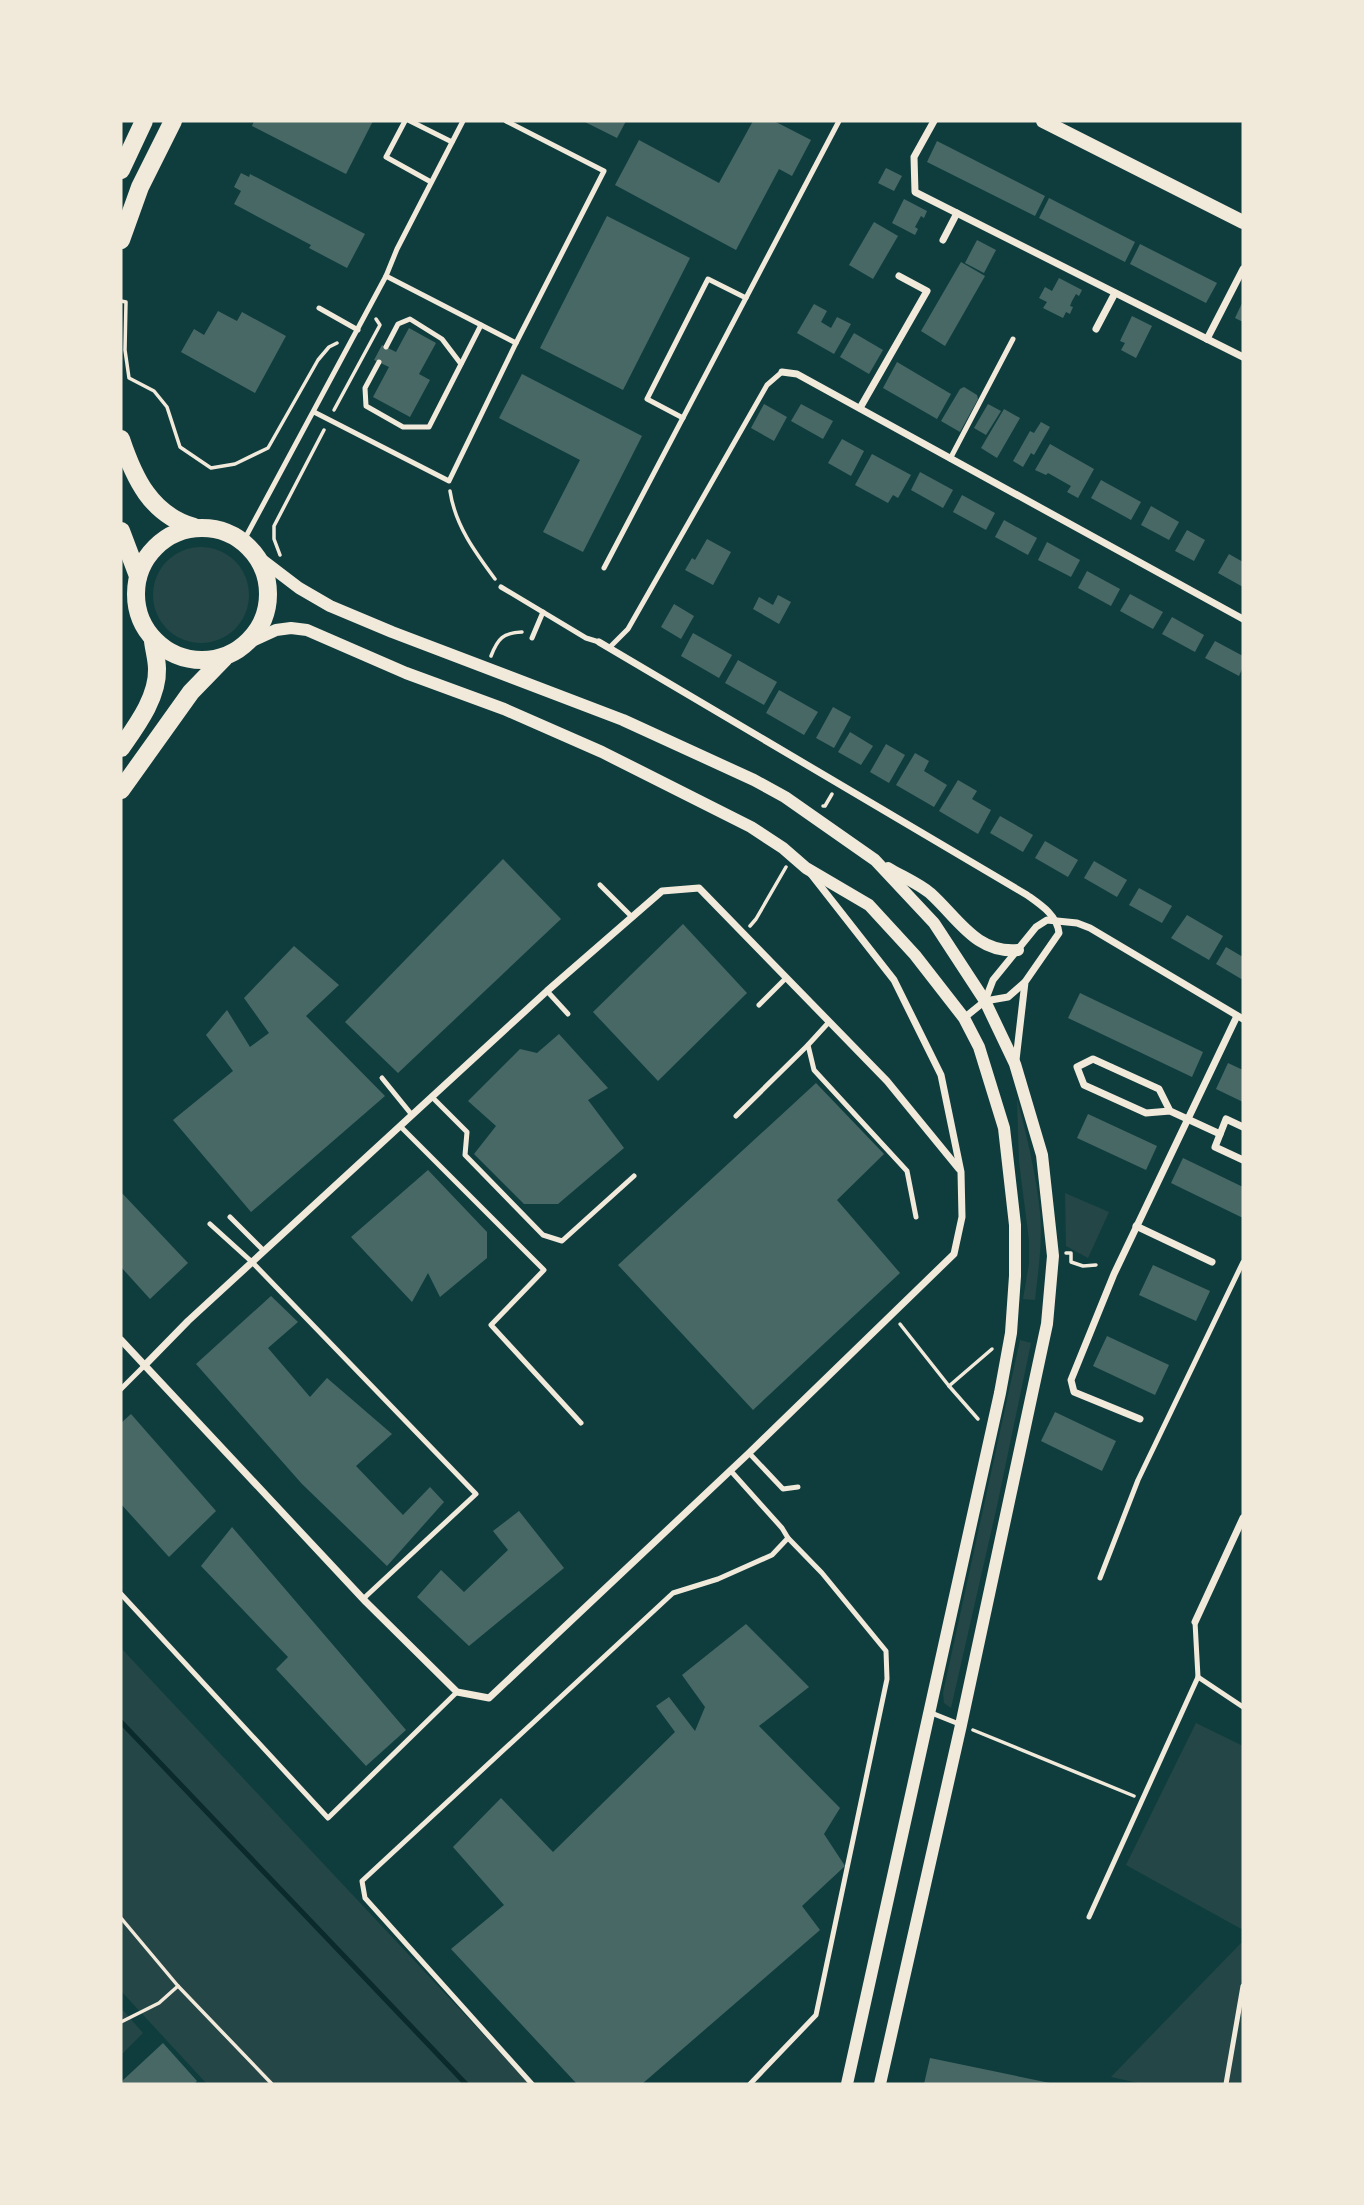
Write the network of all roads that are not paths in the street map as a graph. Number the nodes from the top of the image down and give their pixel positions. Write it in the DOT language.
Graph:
graph roads {
  1 [pos="144,121"];
  2 [pos="173,121"];
  3 [pos="408,121"];
  4 [pos="463,121"];
  5 [pos="506,121"];
  6 [pos="839,121"];
  7 [pos="934,121"];
  8 [pos="1043,121"];
  9 [pos="452,142"];
  10 [pos="121,170"];
  11 [pos="431,182"];
  12 [pos="957,213"];
  13 [pos="1243,222"];
  14 [pos="121,240"];
  15 [pos="943,240"];
  16 [pos="1243,269"];
  17 [pos="386,276"];
  18 [pos="899,276"];
  19 [pos="1115,293"];
  20 [pos="746,298"];
  21 [pos="319,308"];
  22 [pos="481,325"];
  23 [pos="1096,329"];
  24 [pos="358,330"];
  25 [pos="1013,339"];
  26 [pos="1207,339"];
  27 [pos="516,344"];
  28 [pos="386,347"];
  29 [pos="1243,358"];
  30 [pos="379,362"];
  31 [pos="461,364"];
  32 [pos="782,372"];
  33 [pos="860,408"];
  34 [pos="314,412"];
  35 [pos="683,418"];
  36 [pos="121,439"];
  37 [pos="950,459"];
  38 [pos="194,527"];
  39 [pos="121,531"];
  40 [pos="243,542"];
  41 [pos="257,556"];
  42 [pos="604,568"];
  43 [pos="138,576"];
  44 [pos="501,587"];
  45 [pos="542,612"];
  46 [pos="1243,619"];
  47 [pos="533,635"];
  48 [pos="153,641"];
  49 [pos="250,642"];
  50 [pos="599,642"];
  51 [pos="609,648"];
  52 [pos="224,658"];
  53 [pos="121,748"];
  54 [pos="121,790"];
  55 [pos="875,860"];
  56 [pos="806,868"];
  57 [pos="600,885"];
  58 [pos="632,917"];
  59 [pos="1058,922"];
  60 [pos="1018,950"];
  61 [pos="786,978"];
  62 [pos="1025,982"];
  63 [pos="547,991"];
  64 [pos="985,1000"];
  65 [pos="759,1005"];
  66 [pos="568,1014"];
  67 [pos="964,1018"];
  68 [pos="1240,1018"];
  69 [pos="830,1022"];
  70 [pos="808,1045"];
  71 [pos="1015,1064"];
  72 [pos="382,1078"];
  73 [pos="432,1097"];
  74 [pos="1170,1111"];
  75 [pos="412,1115"];
  76 [pos="736,1116"];
  77 [pos="1189,1119"];
  78 [pos="400,1126"];
  79 [pos="1243,1127"];
  80 [pos="1220,1134"];
  81 [pos="1243,1160"];
  82 [pos="961,1172"];
  83 [pos="634,1176"];
  84 [pos="230,1217"];
  85 [pos="916,1217"];
  86 [pos="210,1224"];
  87 [pos="1136,1226"];
  88 [pos="264,1251"];
  89 [pos="252,1262"];
  90 [pos="1212,1262"];
  91 [pos="1243,1262"];
  92 [pos="121,1340"];
  93 [pos="144,1366"];
  94 [pos="121,1389"];
  95 [pos="1140,1419"];
  96 [pos="581,1423"];
  97 [pos="749,1453"];
  98 [pos="730,1470"];
  99 [pos="798,1488"];
  100 [pos="1243,1518"];
  101 [pos="788,1538"];
  102 [pos="1100,1578"];
  103 [pos="121,1594"];
  104 [pos="363,1599"];
  105 [pos="1195,1622"];
  106 [pos="1198,1677"];
  107 [pos="457,1692"];
  108 [pos="1243,1707"];
  109 [pos="929,1712"];
  110 [pos="961,1725"];
  111 [pos="1089,1917"];
  112 [pos="1243,1986"];
  113 [pos="532,2084"];
  114 [pos="750,2084"];
  115 [pos="847,2084"];
  116 [pos="880,2084"];
  117 [pos="1226,2084"];
  1 -- 10 [label="main road"];
  2 -- 14 [label="main road"];
  3 -- 9 [label="lane"];
  3 -- 11 [label="lane"];
  4 -- 9 [label="lane"];
  5 -- 27 [label="lane"];
  6 -- 20 [label="lane"];
  7 -- 12 [label="street"];
  8 -- 13 [label="main road"];
  9 -- 11 [label="lane"];
  11 -- 17 [label="lane"];
  12 -- 15 [label="street"];
  12 -- 19 [label="street"];
  16 -- 26 [label="street"];
  17 -- 22 [label="lane"];
  17 -- 24 [label="lane"];
  18 -- 33 [label="street"];
  19 -- 23 [label="street"];
  19 -- 26 [label="street"];
  20 -- 35 [label="lane"];
  20 -- 35 [label="lane"];
  21 -- 24 [label="lane"];
  22 -- 27 [label="lane"];
  22 -- 31 [label="lane"];
  24 -- 34 [label="lane"];
  25 -- 37 [label="lane"];
  26 -- 29 [label="street"];
  27 -- 34 [label="lane"];
  28 -- 31 [label="lane"];
  30 -- 31 [label="lane"];
  32 -- 33 [label="street"];
  32 -- 51 [label="lane"];
  33 -- 37 [label="street"];
  34 -- 40 [label="lane"];
  35 -- 42 [label="lane"];
  36 -- 38 [label="main road"];
  37 -- 46 [label="street"];
  38 -- 40 [label="main road"];
  38 -- 43 [label="main road"];
  39 -- 43 [label="main road"];
  40 -- 41 [label="main road"];
  41 -- 49 [label="main road"];
  41 -- 55 [label="street"];
  43 -- 48 [label="main road"];
  44 -- 45 [label="lane"];
  45 -- 47 [label="lane"];
  45 -- 50 [label="lane"];
  48 -- 52 [label="main road"];
  48 -- 53 [label="main road"];
  49 -- 52 [label="main road"];
  49 -- 56 [label="street"];
  50 -- 51 [label="street"];
  51 -- 59 [label="street"];
  52 -- 54 [label="main road"];
  55 -- 60 [label="street"];
  55 -- 64 [label="street"];
  56 -- 67 [label="street"];
  56 -- 82 [label="street"];
  57 -- 58 [label="lane"];
  58 -- 61 [label="street"];
  58 -- 63 [label="street"];
  59 -- 60 [label="street"];
  59 -- 62 [label="street"];
  59 -- 68 [label="street"];
  60 -- 64 [label="street"];
  61 -- 65 [label="lane"];
  61 -- 69 [label="street"];
  62 -- 64 [label="street"];
  62 -- 71 [label="street"];
  63 -- 66 [label="lane"];
  63 -- 73 [label="street"];
  64 -- 67 [label="street"];
  64 -- 71 [label="street"];
  67 -- 109 [label="street"];
  68 -- 77 [label="street"];
  69 -- 70 [label="lane"];
  69 -- 82 [label="street"];
  70 -- 76 [label="lane"];
  70 -- 85 [label="lane"];
  71 -- 110 [label="street"];
  72 -- 75 [label="lane"];
  73 -- 75 [label="street"];
  73 -- 83 [label="lane"];
  74 -- 74 [label="street"];
  74 -- 77 [label="street"];
  75 -- 78 [label="street"];
  77 -- 80 [label="street"];
  77 -- 87 [label="street"];
  78 -- 88 [label="street"];
  78 -- 96 [label="lane"];
  79 -- 80 [label="street"];
  80 -- 81 [label="street"];
  82 -- 97 [label="street"];
  84 -- 88 [label="lane"];
  86 -- 89 [label="lane"];
  87 -- 90 [label="street"];
  87 -- 95 [label="street"];
  88 -- 89 [label="street"];
  89 -- 93 [label="street"];
  89 -- 104 [label="lane"];
  91 -- 102 [label="lane"];
  92 -- 93 [label="street"];
  93 -- 94 [label="lane"];
  93 -- 104 [label="street"];
  97 -- 98 [label="street"];
  97 -- 99 [label="lane"];
  98 -- 101 [label="lane"];
  98 -- 107 [label="street"];
  100 -- 105 [label="street"];
  101 -- 113 [label="lane"];
  101 -- 114 [label="lane"];
  103 -- 107 [label="lane"];
  104 -- 107 [label="street"];
  105 -- 106 [label="lane"];
  106 -- 108 [label="lane"];
  106 -- 111 [label="lane"];
  109 -- 110 [label="lane"];
  109 -- 115 [label="street"];
  110 -- 116 [label="street"];
  112 -- 117 [label="lane"];
}
